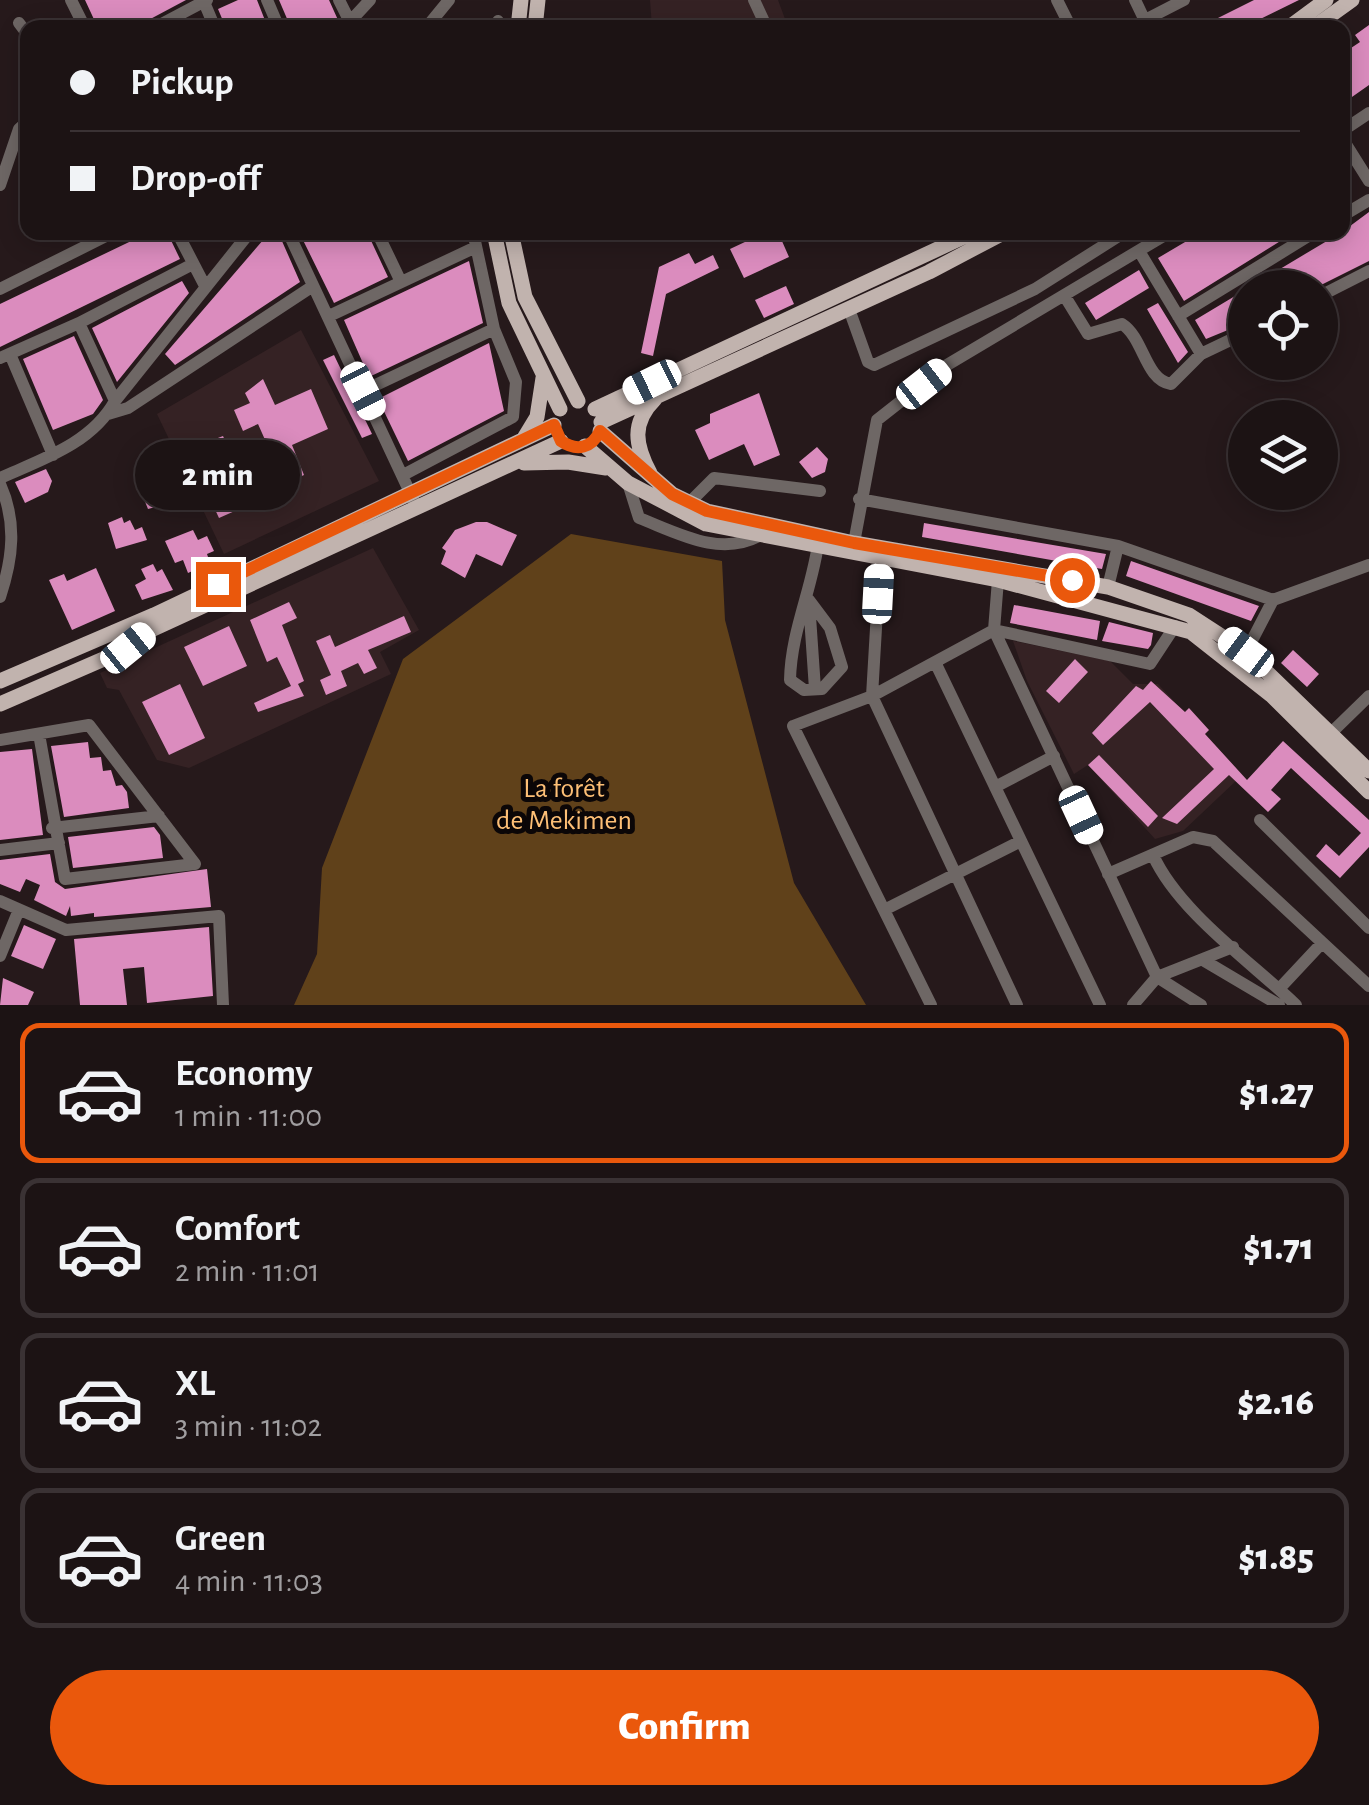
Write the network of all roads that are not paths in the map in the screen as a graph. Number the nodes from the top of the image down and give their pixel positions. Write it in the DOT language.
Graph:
graph roads {
  1 [pos="370,0"];
  2 [pos="449,0"];
  3 [pos="1184,0"];
  4 [pos="1326,0"];
  5 [pos="1352,0"];
  6 [pos="205,1"];
  7 [pos="169,20"];
  8 [pos="352,20"];
  9 [pos="433,20"];
  10 [pos="1153,20"];
  11 [pos="1299,20"];
  12 [pos="1324,20"];
  13 [pos="20,128"];
  14 [pos="1350,148"];
  15 [pos="1369,181"];
  16 [pos="0,185"];
  17 [pos="98,240"];
  18 [pos="181,240"];
  19 [pos="243,240"];
  20 [pos="292,240"];
  21 [pos="381,240"];
  22 [pos="475,240"];
  23 [pos="495,240"];
  24 [pos="513,240"];
  25 [pos="958,240"];
  26 [pos="989,240"];
  27 [pos="1112,240"];
  28 [pos="1157,240"];
  29 [pos="1302,240"];
  30 [pos="476,247"];
  31 [pos="1139,251"];
  32 [pos="193,264"];
  33 [pos="1369,271"];
  34 [pos="402,282"];
  35 [pos="205,286"];
  36 [pos="313,286"];
  37 [pos="1338,287"];
  38 [pos="0,289"];
  39 [pos="1064,295"];
  40 [pos="849,309"];
  41 [pos="329,316"];
  42 [pos="1178,316"];
  43 [pos="79,324"];
  44 [pos="494,329"];
  45 [pos="1228,341"];
  46 [pos="1201,354"];
  47 [pos="5,356"];
  48 [pos="543,377"];
  49 [pos="363,391"];
  50 [pos="662,392"];
  51 [pos="116,400"];
  52 [pos="578,401"];
  53 [pos="108,414"];
  54 [pos="598,420"];
  55 [pos="559,425"];
  56 [pos="523,440"];
  57 [pos="585,446"];
  58 [pos="53,455"];
  59 [pos="510,465"];
  60 [pos="606,468"];
  61 [pos="404,474"];
  62 [pos="652,476"];
  63 [pos="0,481"];
  64 [pos="628,482"];
  65 [pos="820,491"];
  66 [pos="859,500"];
  67 [pos="414,501"];
  68 [pos="688,504"];
  69 [pos="12,529"];
  70 [pos="759,536"];
  71 [pos="819,541"];
  72 [pos="0,542"];
  73 [pos="854,543"];
  74 [pos="1118,546"];
  75 [pos="880,560"];
  76 [pos="1369,565"];
  77 [pos="998,580"];
  78 [pos="1108,587"];
  79 [pos="0,597"];
  80 [pos="809,600"];
  81 [pos="1274,600"];
  82 [pos="152,623"];
  83 [pos="1175,626"];
  84 [pos="994,630"];
  85 [pos="1246,652"];
  86 [pos="935,662"];
  87 [pos="0,681"];
  88 [pos="815,689"];
  89 [pos="0,693"];
  90 [pos="872,696"];
  91 [pos="1368,698"];
  92 [pos="0,704"];
  93 [pos="39,734"];
  94 [pos="1331,734"];
  95 [pos="0,740"];
  96 [pos="1054,756"];
  97 [pos="1369,771"];
  98 [pos="994,786"];
  99 [pos="1369,792"];
  100 [pos="158,816"];
  101 [pos="1260,820"];
  102 [pos="52,828"];
  103 [pos="1021,841"];
  104 [pos="59,843"];
  105 [pos="0,850"];
  106 [pos="1152,854"];
  107 [pos="954,871"];
  108 [pos="1108,874"];
  109 [pos="0,901"];
  110 [pos="886,909"];
  111 [pos="18,912"];
  112 [pos="1369,928"];
  113 [pos="1322,943"];
  114 [pos="1233,947"];
  115 [pos="0,956"];
  116 [pos="1203,960"];
  117 [pos="1157,977"];
  118 [pos="1369,986"];
  119 [pos="1279,989"];
  120 [pos="222,1005"];
  121 [pos="931,1005"];
  122 [pos="1018,1005"];
  123 [pos="1100,1005"];
  124 [pos="1133,1005"];
  125 [pos="1201,1005"];
  126 [pos="1279,1005"];
  127 [pos="1296,1005"];
  1 -- 8 [label="street"];
  2 -- 9 [label="street"];
  3 -- 10 [label="street"];
  4 -- 11 [label="main road"];
  5 -- 12 [label="main road"];
  6 -- 7 [label="street"];
  13 -- 16 [label="street"];
  14 -- 15 [label="street"];
  17 -- 38 [label="street"];
  18 -- 32 [label="street"];
  19 -- 35 [label="street"];
  20 -- 36 [label="street"];
  21 -- 34 [label="street"];
  22 -- 30 [label="street"];
  23 -- 48 [label="main road"];
  24 -- 52 [label="main road"];
  25 -- 54 [label="main road"];
  26 -- 40 [label="main road"];
  27 -- 40 [label="street"];
  28 -- 31 [label="street"];
  29 -- 42 [label="street"];
  30 -- 34 [label="street"];
  30 -- 44 [label="street"];
  31 -- 39 [label="street"];
  31 -- 42 [label="street"];
  32 -- 35 [label="street"];
  32 -- 43 [label="street"];
  33 -- 37 [label="street"];
  34 -- 41 [label="street"];
  35 -- 51 [label="street"];
  36 -- 41 [label="street"];
  36 -- 53 [label="street"];
  39 -- 46 [label="street"];
  39 -- 66 [label="street"];
  40 -- 50 [label="main road"];
  41 -- 49 [label="street"];
  42 -- 46 [label="street"];
  43 -- 47 [label="street"];
  43 -- 51 [label="street"];
  44 -- 49 [label="street"];
  44 -- 61 [label="street"];
  45 -- 46 [label="street"];
  47 -- 58 [label="street"];
  48 -- 55 [label="main road"];
  48 -- 56 [label="main road"];
  49 -- 61 [label="street"];
  50 -- 54 [label="main road"];
  50 -- 62 [label="main road"];
  51 -- 53 [label="street"];
  52 -- 54 [label="main road"];
  52 -- 55 [label="main road"];
  53 -- 58 [label="street"];
  54 -- 57 [label="main road"];
  54 -- 62 [label="main road"];
  55 -- 56 [label="main road"];
  55 -- 57 [label="main road"];
  55 -- 59 [label="main road"];
  56 -- 67 [label="main road"];
  57 -- 60 [label="main road"];
  58 -- 63 [label="street"];
  59 -- 60 [label="main road"];
  59 -- 67 [label="main road"];
  60 -- 64 [label="main road"];
  61 -- 67 [label="street"];
  62 -- 68 [label="main road"];
  63 -- 69 [label="street"];
  64 -- 70 [label="main road"];
  64 -- 70 [label="street"];
  65 -- 68 [label="street"];
  66 -- 73 [label="street"];
  66 -- 74 [label="street"];
  67 -- 82 [label="main road"];
  68 -- 71 [label="main road"];
  69 -- 72 [label="street"];
  69 -- 79 [label="street"];
  70 -- 71 [label="main road"];
  71 -- 73 [label="main road"];
  71 -- 75 [label="main road"];
  71 -- 80 [label="street"];
  73 -- 78 [label="main road"];
  74 -- 78 [label="street"];
  74 -- 81 [label="street"];
  75 -- 77 [label="main road"];
  75 -- 90 [label="street"];
  76 -- 81 [label="street"];
  77 -- 83 [label="main road"];
  77 -- 84 [label="street"];
  78 -- 85 [label="main road"];
  80 -- 88 [label="street"];
  80 -- 88 [label="street"];
  80 -- 88 [label="street"];
  81 -- 85 [label="street"];
  82 -- 87 [label="main road"];
  82 -- 89 [label="main road"];
  82 -- 92 [label="main road"];
  83 -- 84 [label="street"];
  83 -- 99 [label="main road"];
  84 -- 86 [label="street"];
  84 -- 96 [label="street"];
  85 -- 94 [label="main road"];
  86 -- 90 [label="street"];
  86 -- 98 [label="street"];
  90 -- 107 [label="street"];
  90 -- 110 [label="street"];
  91 -- 94 [label="street"];
  93 -- 95 [label="street"];
  93 -- 100 [label="street"];
  93 -- 102 [label="street"];
  94 -- 97 [label="main road"];
  96 -- 98 [label="street"];
  96 -- 108 [label="street"];
  98 -- 103 [label="street"];
  100 -- 102 [label="street"];
  100 -- 104 [label="street"];
  101 -- 112 [label="street"];
  102 -- 104 [label="street"];
  103 -- 107 [label="street"];
  103 -- 123 [label="street"];
  104 -- 105 [label="street"];
  106 -- 108 [label="street"];
  106 -- 113 [label="street"];
  106 -- 114 [label="street"];
  107 -- 110 [label="street"];
  107 -- 122 [label="street"];
  108 -- 117 [label="street"];
  109 -- 111 [label="street"];
  110 -- 121 [label="street"];
  111 -- 115 [label="street"];
  111 -- 120 [label="street"];
  113 -- 118 [label="street"];
  113 -- 119 [label="street"];
  114 -- 116 [label="street"];
  114 -- 119 [label="street"];
  116 -- 117 [label="street"];
  116 -- 126 [label="street"];
  117 -- 124 [label="street"];
  117 -- 125 [label="street"];
  119 -- 127 [label="street"];
}
